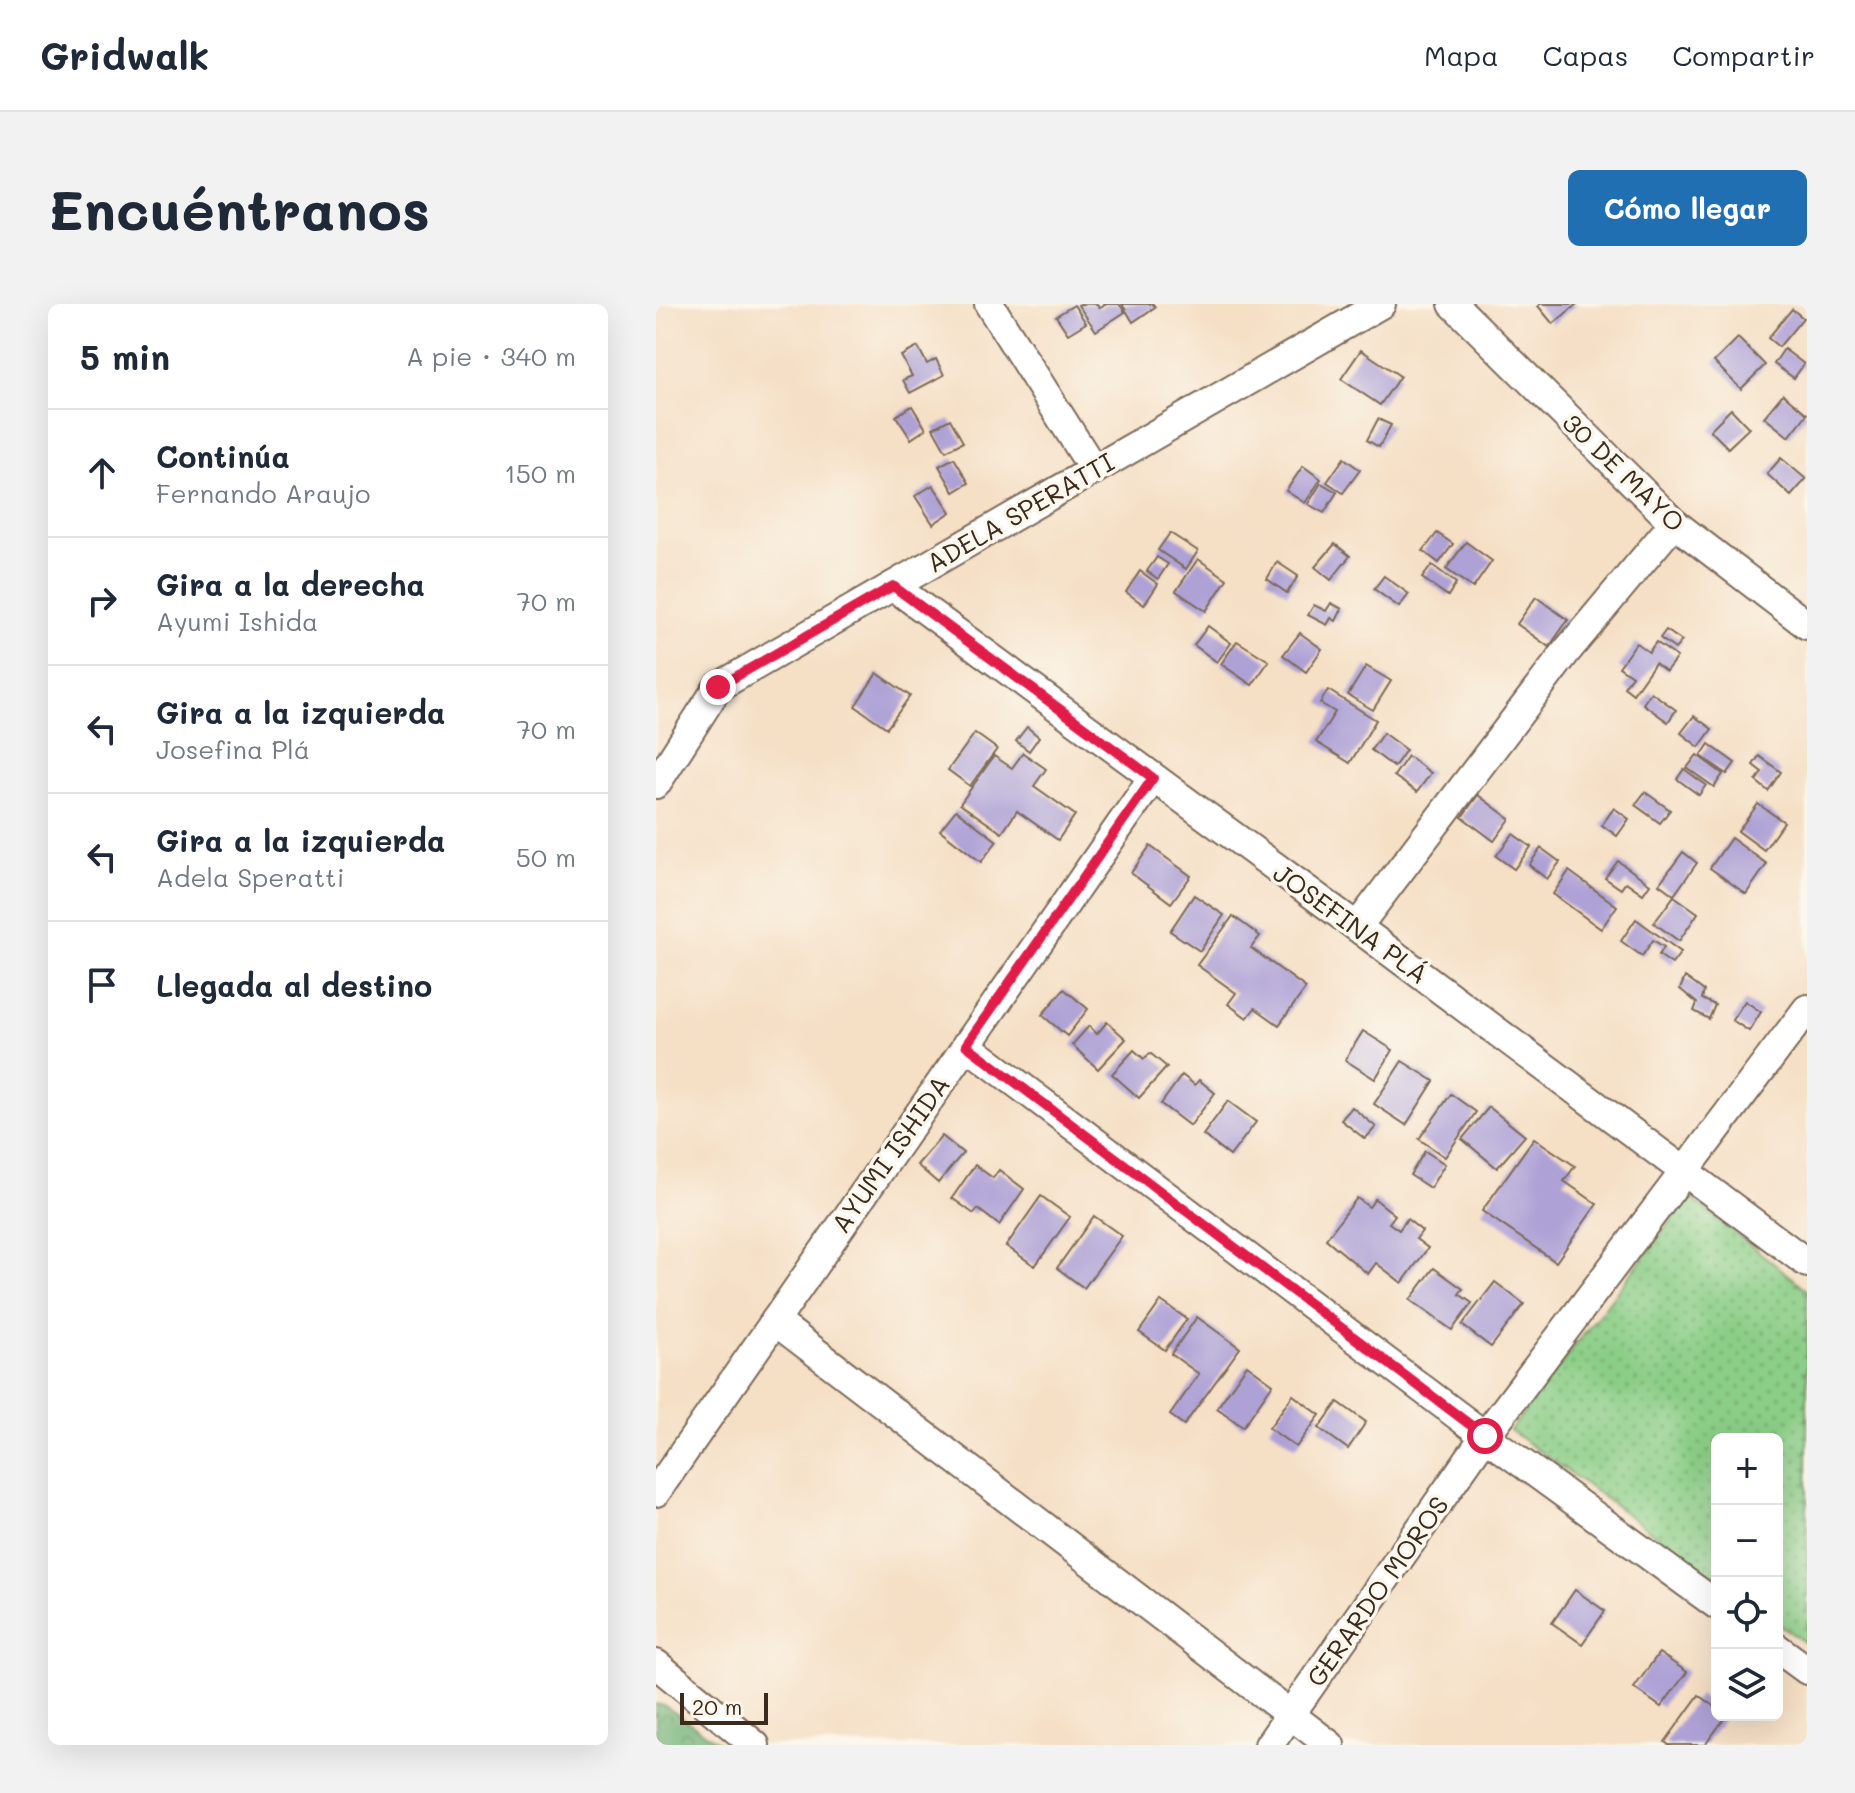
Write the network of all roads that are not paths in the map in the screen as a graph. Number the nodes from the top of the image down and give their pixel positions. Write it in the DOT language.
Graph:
graph roads {
  1 [pos="989,304"];
  2 [pos="1381,304"];
  3 [pos="1453,304"];
  4 [pos="1094,470"];
  5 [pos="1674,523"];
  6 [pos="893,586"];
  7 [pos="1807,625"];
  8 [pos="1153,778"];
  9 [pos="656,784"];
  10 [pos="1357,927"];
  11 [pos="1807,1009"];
  12 [pos="966,1045"];
  13 [pos="1685,1173"];
  14 [pos="1807,1263"];
  15 [pos="775,1321"];
  16 [pos="1485,1436"];
  17 [pos="656,1492"];
  18 [pos="1711,1601"];
  19 [pos="1778,1649"];
  20 [pos="656,1664"];
  21 [pos="1807,1670"];
  22 [pos="1290,1715"];
  23 [pos="755,1745"];
  24 [pos="1269,1745"];
  25 [pos="1330,1745"];
  1 -- 4 [label="street"];
  2 -- 4 [label="street, ADELA SPERATTI"];
  3 -- 5 [label="street, 30 DE MAYO"];
  4 -- 6 [label="street, ADELA SPERATTI"];
  5 -- 7 [label="street, 30 DE MAYO"];
  5 -- 10 [label="street"];
  6 -- 8 [label="street, JOSEFINA PLÁ"];
  6 -- 9 [label="street, ADELA SPERATTI"];
  8 -- 10 [label="street, JOSEFINA PLÁ"];
  8 -- 12 [label="street, AYUMI ISHIDA"];
  10 -- 13 [label="street, JOSEFINA PLÁ"];
  11 -- 13 [label="street"];
  12 -- 15 [label="street, AYUMI ISHIDA"];
  12 -- 16 [label="street"];
  13 -- 14 [label="street, JOSEFINA PLÁ"];
  13 -- 16 [label="street, GERARDO MOROS"];
  15 -- 17 [label="street, AYUMI ISHIDA"];
  15 -- 22 [label="street"];
  16 -- 18 [label="street"];
  16 -- 22 [label="street, GERARDO MOROS"];
  19 -- 21 [label="street"];
  20 -- 23 [label="street"];
  22 -- 24 [label="street, GERARDO MOROS"];
  22 -- 25 [label="street"];
}
